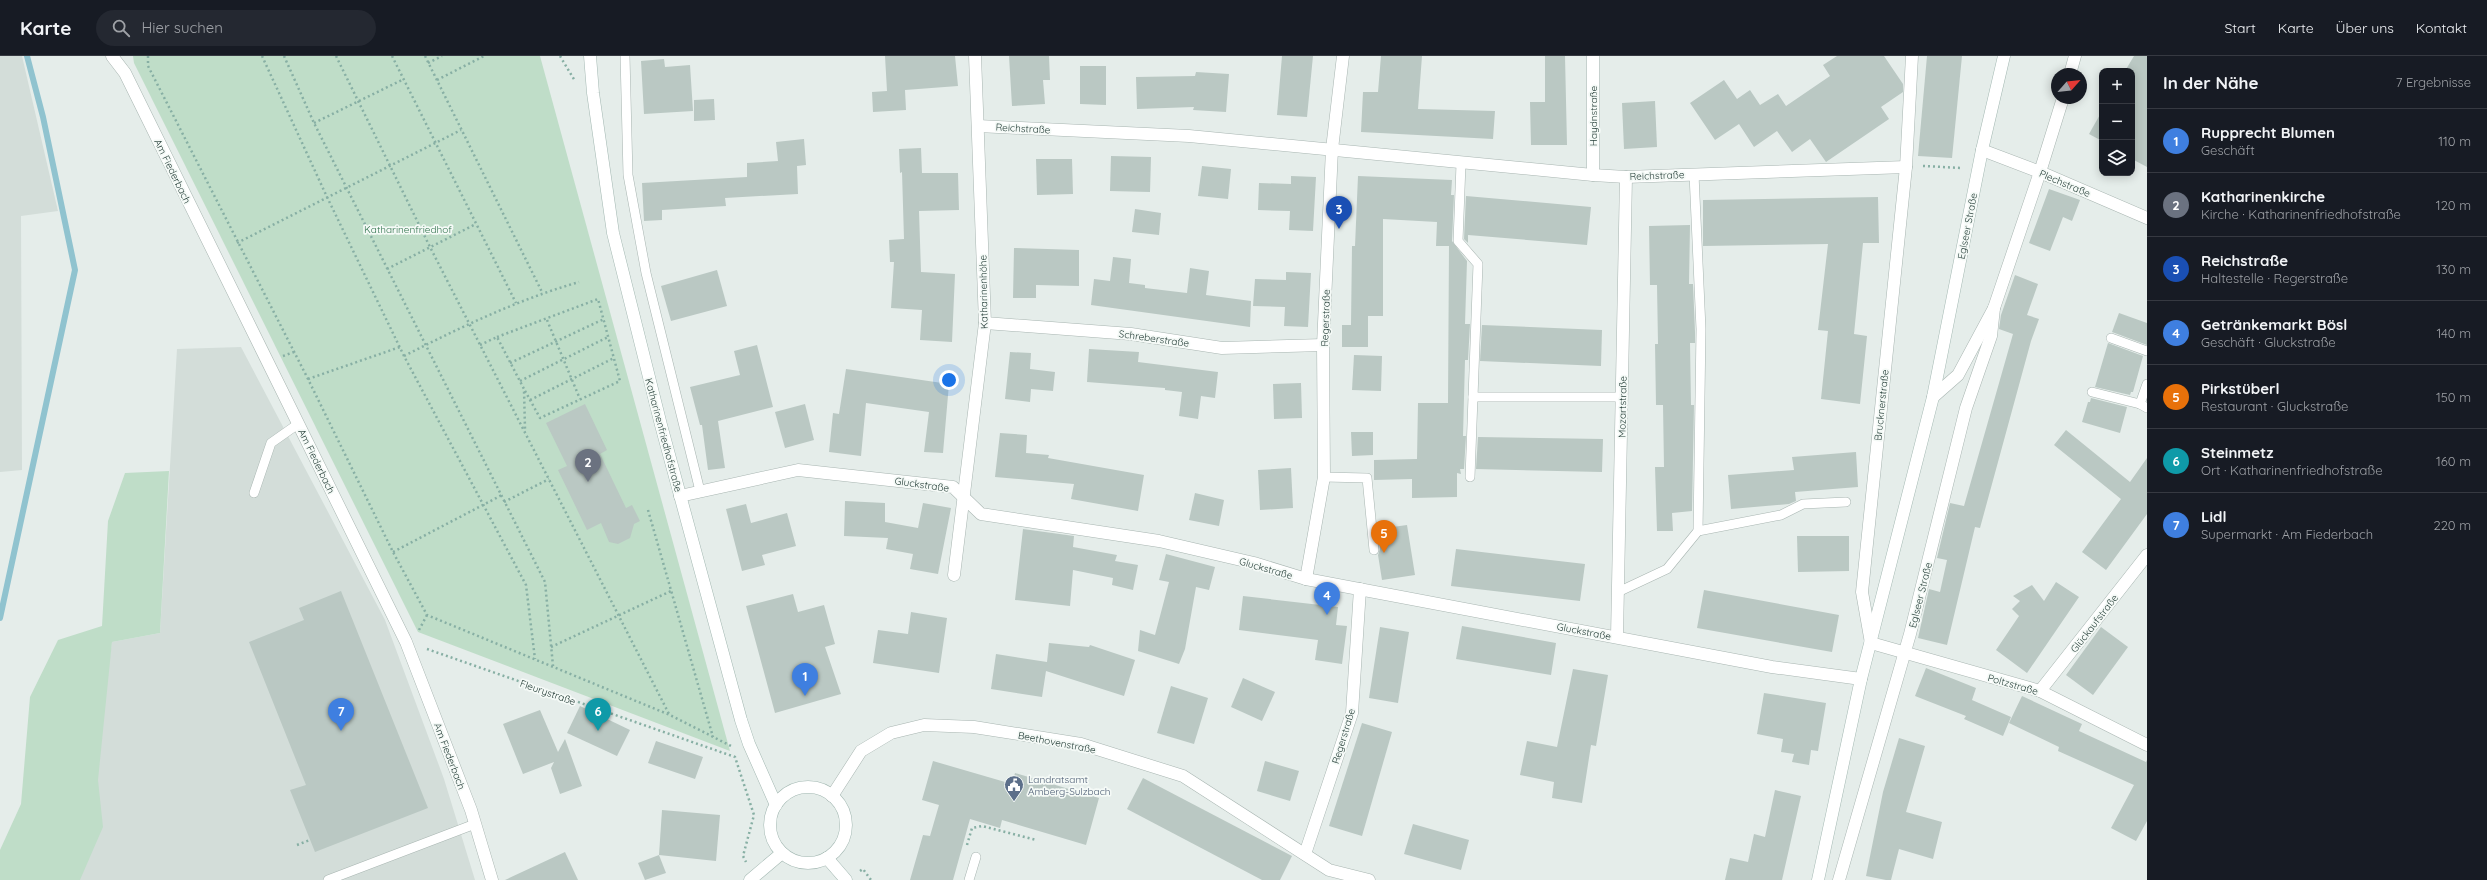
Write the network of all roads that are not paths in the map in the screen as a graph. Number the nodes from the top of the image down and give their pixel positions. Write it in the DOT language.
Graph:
graph roads {
  1 [pos="112,56"];
  2 [pos="590,56"];
  3 [pos="625,56"];
  4 [pos="975,56"];
  5 [pos="1343,56"];
  6 [pos="1593,56"];
  7 [pos="1912,56"];
  8 [pos="2004,56"];
  9 [pos="2075,56"];
  10 [pos="2072,68"];
  11 [pos="2060,104"];
  12 [pos="978,126"];
  13 [pos="1332,149"];
  14 [pos="1982,150"];
  15 [pos="1461,164"];
  16 [pos="1906,167"];
  17 [pos="2040,172"];
  18 [pos="1694,174"];
  19 [pos="1593,175"];
  20 [pos="1626,177"];
  21 [pos="2147,218"];
  22 [pos="1994,308"];
  23 [pos="985,323"];
  24 [pos="2111,338"];
  25 [pos="1324,345"];
  26 [pos="2147,351"];
  27 [pos="2147,384"];
  28 [pos="2092,392"];
  29 [pos="1473,397"];
  30 [pos="1622,397"];
  31 [pos="1933,397"];
  32 [pos="2144,406"];
  33 [pos="298,424"];
  34 [pos="1324,477"];
  35 [pos="1470,477"];
  36 [pos="700,491"];
  37 [pos="254,493"];
  38 [pos="680,496"];
  39 [pos="964,500"];
  40 [pos="1846,502"];
  41 [pos="1698,531"];
  42 [pos="1374,550"];
  43 [pos="2147,555"];
  44 [pos="954,575"];
  45 [pos="1306,579"];
  46 [pos="1360,589"];
  47 [pos="1618,592"];
  48 [pos="1617,637"];
  49 [pos="1871,643"];
  50 [pos="1905,653"];
  51 [pos="1861,679"];
  52 [pos="2040,691"];
  53 [pos="2147,744"];
  54 [pos="832,796"];
  55 [pos="776,805"];
  56 [pos="475,824"];
  57 [pos="782,853"];
  58 [pos="1305,854"];
  59 [pos="976,857"];
  60 [pos="827,858"];
  61 [pos="1330,876"];
  62 [pos="752,879"];
  63 [pos="328,880"];
  64 [pos="492,880"];
  65 [pos="846,880"];
  66 [pos="969,880"];
  67 [pos="1370,880"];
  68 [pos="1818,880"];
  69 [pos="1840,880"];
  1 -- 33 [label="street, Am Fiederbach"];
  2 -- 38 [label="street, Katharinenfriedhofstraße"];
  3 -- 36 [label="lane"];
  4 -- 12 [label="street, Katharinenhöhe"];
  5 -- 13 [label="street, Regerstraße"];
  6 -- 19 [label="street, Haydnstraße"];
  7 -- 16 [label="street, Brucknerstraße"];
  8 -- 14 [label="street, Eglseer Straße"];
  9 -- 10 [label="street"];
  11 -- 17 [label="street, Eglseer Straße"];
  12 -- 13 [label="street, Reichstraße"];
  12 -- 23 [label="street, Katharinenhöhe"];
  13 -- 15 [label="street, Reichstraße"];
  13 -- 25 [label="street, Regerstraße"];
  14 -- 17 [label="street, Plechstraße"];
  14 -- 31 [label="street, Eglseer Straße"];
  15 -- 19 [label="street, Reichstraße"];
  15 -- 29 [label="lane"];
  16 -- 18 [label="street, Reichstraße"];
  16 -- 49 [label="street, Brucknerstraße"];
  17 -- 21 [label="street, Plechstraße"];
  17 -- 22 [label="street, Eglseer Straße"];
  18 -- 20 [label="street, Reichstraße"];
  18 -- 41 [label="lane"];
  19 -- 20 [label="street, Reichstraße"];
  20 -- 30 [label="street, Mozartstraße"];
  22 -- 31 [label="street, Eglseer Straße"];
  22 -- 50 [label="street, Eglseer Straße"];
  23 -- 25 [label="street, Schreberstraße"];
  23 -- 39 [label="street, Katharinenhöhe"];
  24 -- 26 [label="lane"];
  25 -- 34 [label="street, Regerstraße"];
  27 -- 32 [label="lane"];
  28 -- 32 [label="lane"];
  29 -- 30 [label="lane"];
  29 -- 35 [label="lane"];
  30 -- 47 [label="street, Mozartstraße"];
  31 -- 49 [label="street, Eglseer Straße"];
  33 -- 37 [label="lane"];
  33 -- 56 [label="street, Am Fiederbach"];
  34 -- 42 [label="lane"];
  34 -- 45 [label="street, Regerstraße"];
  36 -- 38 [label="street, Gluckstraße"];
  36 -- 39 [label="street, Gluckstraße"];
  38 -- 55 [label="street, Katharinenfriedhofstraße"];
  39 -- 44 [label="street, Katharinenhöhe"];
  39 -- 45 [label="street, Gluckstraße"];
  40 -- 41 [label="lane"];
  41 -- 47 [label="lane"];
  43 -- 52 [label="street, Glückaufstraße"];
  45 -- 46 [label="street, Gluckstraße"];
  46 -- 48 [label="street, Gluckstraße"];
  46 -- 58 [label="street, Regerstraße"];
  47 -- 48 [label="street, Mozartstraße"];
  48 -- 51 [label="street, Gluckstraße"];
  49 -- 50 [label="street, Poltzstraße"];
  49 -- 51 [label="street, Eglseer Straße"];
  50 -- 52 [label="street, Poltzstraße"];
  50 -- 69 [label="street, Eglseer Straße"];
  51 -- 68 [label="street, Eglseer Straße"];
  52 -- 53 [label="street, Poltzstraße"];
  54 -- 55 [label="street"];
  54 -- 58 [label="street, Beethovenstraße"];
  54 -- 60 [label="street"];
  55 -- 57 [label="street"];
  56 -- 63 [label="lane"];
  56 -- 64 [label="street, Am Fiederbach"];
  57 -- 60 [label="street"];
  57 -- 62 [label="street"];
  58 -- 61 [label="street, Beethovenstraße"];
  59 -- 66 [label="lane"];
  60 -- 65 [label="street"];
  61 -- 67 [label="street, Beethovenstraße"];
}
